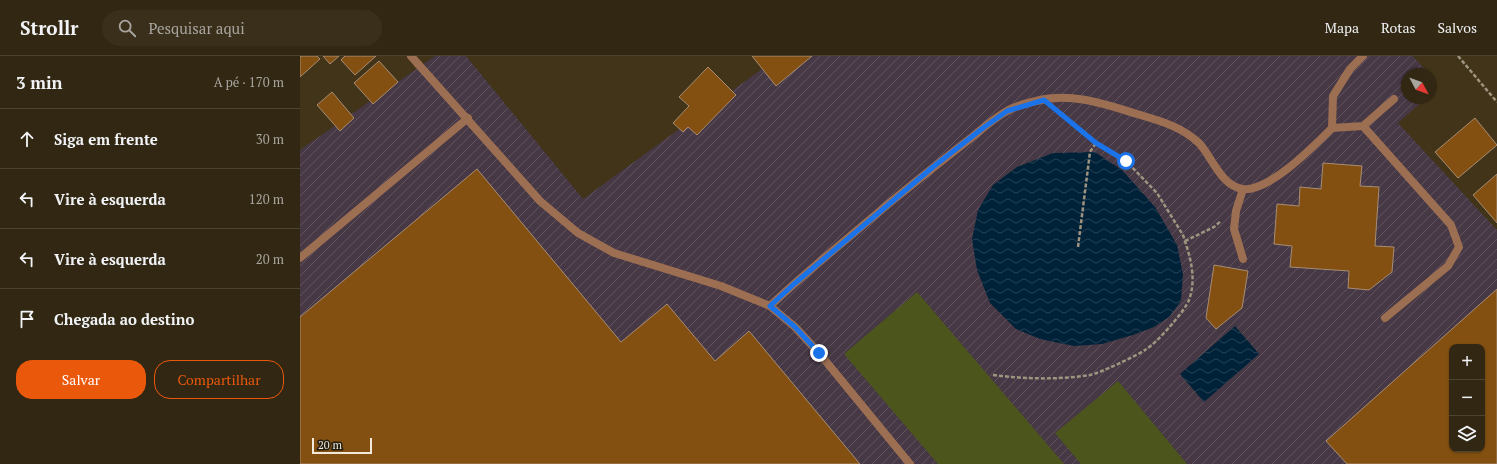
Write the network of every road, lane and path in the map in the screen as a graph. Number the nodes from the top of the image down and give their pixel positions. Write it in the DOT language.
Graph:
graph roads {
  1 [pos="411,56"];
  2 [pos="1363,56"];
  3 [pos="1458,56"];
  4 [pos="1394,99"];
  5 [pos="1044,100"];
  6 [pos="1497,102"];
  7 [pos="468,118"];
  8 [pos="1363,126"];
  9 [pos="1332,128"];
  10 [pos="1096,143"];
  11 [pos="1243,189"];
  12 [pos="1236,211"];
  13 [pos="1185,241"];
  14 [pos="1078,247"];
  15 [pos="300,258"];
  16 [pos="1243,259"];
  17 [pos="770,306"];
  18 [pos="1384,318"];
  19 [pos="993,375"];
  20 [pos="910,464"];
  1 -- 7 [label="street"];
  2 -- 9 [label="street"];
  3 -- 6 [label="path"];
  4 -- 8 [label="street"];
  5 -- 10 [label="path"];
  5 -- 11 [label="street"];
  5 -- 17 [label="street"];
  7 -- 15 [label="street"];
  7 -- 17 [label="street"];
  8 -- 9 [label="street"];
  8 -- 18 [label="street"];
  9 -- 11 [label="street"];
  10 -- 13 [label="path"];
  10 -- 14 [label="path"];
  11 -- 12 [label="street"];
  12 -- 13 [label="path"];
  12 -- 16 [label="street"];
  13 -- 19 [label="path"];
  17 -- 20 [label="street"];
}
